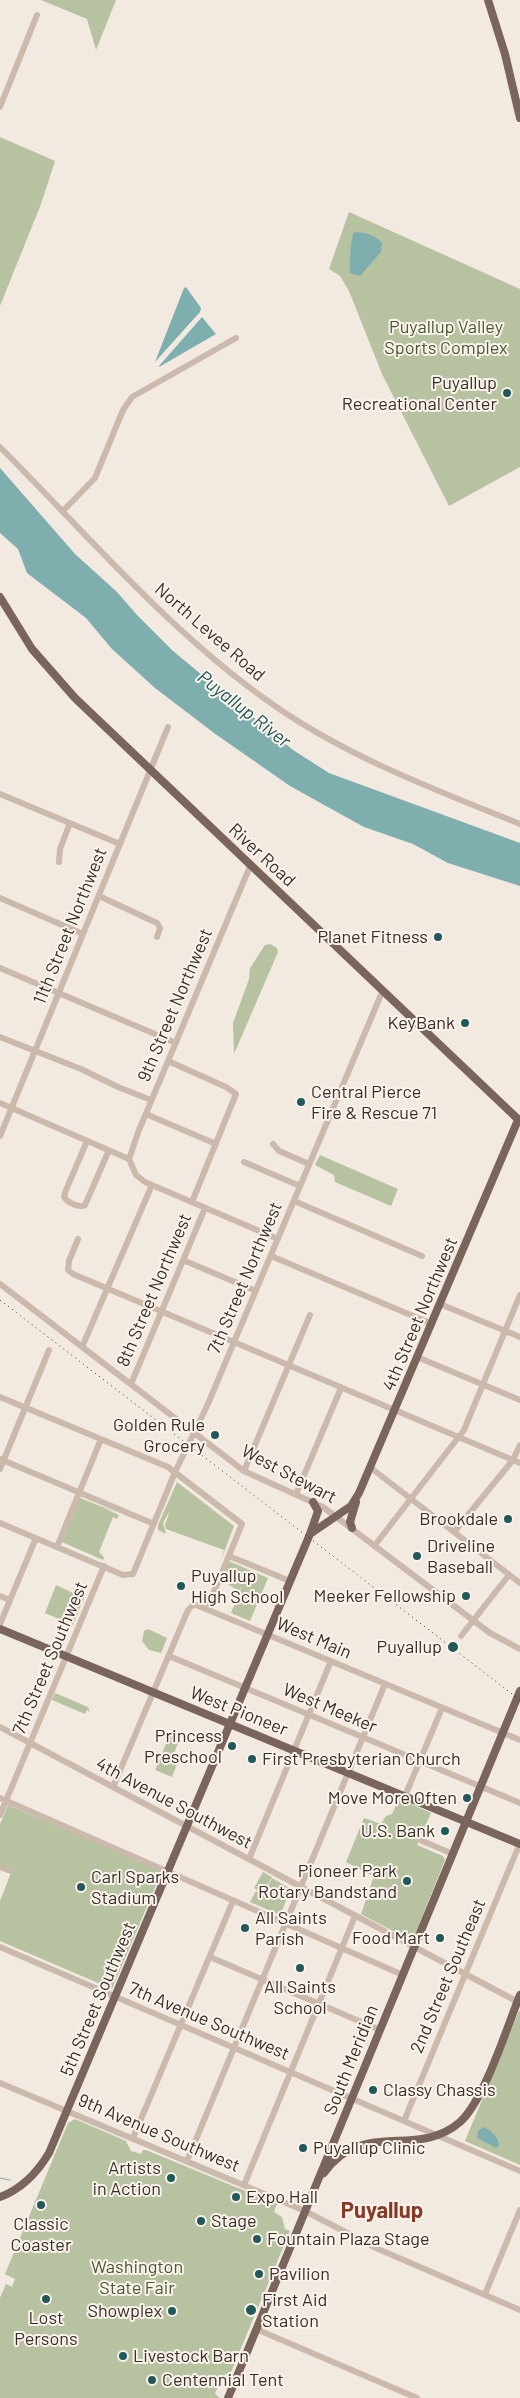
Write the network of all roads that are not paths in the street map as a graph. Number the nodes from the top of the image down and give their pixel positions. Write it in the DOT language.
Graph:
graph roads {
  1 [pos="488,0"];
  2 [pos="38,15"];
  3 [pos="0,107"];
  4 [pos="520,118"];
  5 [pos="236,338"];
  6 [pos="0,447"];
  7 [pos="63,511"];
  8 [pos="0,597"];
  9 [pos="168,727"];
  10 [pos="150,770"];
  11 [pos="0,794"];
  12 [pos="70,823"];
  13 [pos="520,824"];
  14 [pos="120,844"];
  15 [pos="59,862"];
  16 [pos="251,864"];
  17 [pos="99,896"];
  18 [pos="0,898"];
  19 [pos="83,934"];
  20 [pos="157,937"];
  21 [pos="0,968"];
  22 [pos="383,990"];
  23 [pos="58,994"];
  24 [pos="0,1037"];
  25 [pos="176,1043"];
  26 [pos="35,1052"];
  27 [pos="168,1062"];
  28 [pos="151,1100"];
  29 [pos="0,1103"];
  30 [pos="12,1108"];
  31 [pos="146,1114"];
  32 [pos="519,1119"];
  33 [pos="0,1136"];
  34 [pos="87,1141"];
  35 [pos="216,1144"];
  36 [pos="273,1144"];
  37 [pos="109,1150"];
  38 [pos="129,1158"];
  39 [pos="244,1162"];
  40 [pos="310,1164"];
  41 [pos="152,1185"];
  42 [pos="300,1186"];
  43 [pos="294,1201"];
  44 [pos="192,1202"];
  45 [pos="205,1208"];
  46 [pos="78,1239"];
  47 [pos="278,1239"];
  48 [pos="270,1256"];
  49 [pos="422,1256"];
  50 [pos="183,1260"];
  51 [pos="0,1284"];
  52 [pos="108,1288"];
  53 [pos="256,1290"];
  54 [pos="520,1294"];
  55 [pos="440,1304"];
  56 [pos="161,1312"];
  57 [pos="310,1315"];
  58 [pos="432,1324"];
  59 [pos="505,1331"];
  60 [pos="520,1337"];
  61 [pos="234,1342"];
  62 [pos="82,1347"];
  63 [pos="49,1350"];
  64 [pos="417,1358"];
  65 [pos="289,1366"];
  66 [pos="131,1384"];
  67 [pos="482,1385"];
  68 [pos="341,1388"];
  69 [pos="0,1397"];
  70 [pos="520,1400"];
  71 [pos="26,1407"];
  72 [pos="395,1410"];
  73 [pos="194,1434"];
  74 [pos="458,1438"];
  75 [pos="101,1439"];
  76 [pos="520,1445"];
  77 [pos="2,1460"];
  78 [pos="513,1460"];
  79 [pos="520,1463"];
  80 [pos="371,1468"];
  81 [pos="0,1469"];
  82 [pos="244,1471"];
  83 [pos="176,1472"];
  84 [pos="79,1492"];
  85 [pos="359,1493"];
  86 [pos="296,1494"];
  87 [pos="411,1498"];
  88 [pos="313,1502"];
  89 [pos="336,1516"];
  90 [pos="0,1523"];
  91 [pos="154,1524"];
  92 [pos="352,1528"];
  93 [pos="454,1532"];
  94 [pos="310,1534"];
  95 [pos="36,1538"];
  96 [pos="375,1545"];
  97 [pos="57,1547"];
  98 [pos="228,1556"];
  99 [pos="104,1566"];
  100 [pos="509,1575"];
  101 [pos="290,1582"];
  102 [pos="520,1584"];
  103 [pos="0,1596"];
  104 [pos="10,1600"];
  105 [pos="206,1609"];
  106 [pos="473,1621"];
  107 [pos="0,1624"];
  108 [pos="0,1629"];
  109 [pos="268,1635"];
  110 [pos="462,1636"];
  111 [pos="520,1649"];
  112 [pos="66,1656"];
  113 [pos="168,1656"];
  114 [pos="331,1661"];
  115 [pos="385,1684"];
  116 [pos="245,1689"];
  117 [pos="520,1691"];
  118 [pos="154,1692"];
  119 [pos="442,1708"];
  120 [pos="309,1715"];
  121 [pos="230,1724"];
  122 [pos="0,1727"];
  123 [pos="503,1733"];
  124 [pos="362,1738"];
  125 [pos="520,1740"];
  126 [pos="30,1743"];
  127 [pos="294,1750"];
  128 [pos="420,1761"];
  129 [pos="348,1772"];
  130 [pos="113,1787"];
  131 [pos="481,1787"];
  132 [pos="405,1796"];
  133 [pos="3,1799"];
  134 [pos="520,1804"];
  135 [pos="0,1815"];
  136 [pos="466,1822"];
  137 [pos="187,1826"];
  138 [pos="420,1840"];
  139 [pos="520,1844"];
  140 [pos="453,1854"];
  141 [pos="249,1859"];
  142 [pos="0,1866"];
  143 [pos="12,1871"];
  144 [pos="168,1871"];
  145 [pos="300,1887"];
  146 [pos="233,1901"];
  147 [pos="355,1916"];
  148 [pos="285,1924"];
  149 [pos="0,1947"];
  150 [pos="414,1947"];
  151 [pos="342,1948"];
  152 [pos="210,1958"];
  153 [pos="466,1974"];
  154 [pos="403,1975"];
  155 [pos="262,1980"];
  156 [pos="115,1996"];
  157 [pos="519,2000"];
  158 [pos="319,2004"];
  159 [pos="181,2026"];
  160 [pos="380,2030"];
  161 [pos="234,2048"];
  162 [pos="290,2072"];
  163 [pos="0,2083"];
  164 [pos="351,2099"];
  165 [pos="67,2110"];
  166 [pos="404,2121"];
  167 [pos="438,2136"];
  168 [pos="133,2138"];
  169 [pos="187,2161"];
  170 [pos="520,2171"];
  171 [pos="317,2184"];
  172 [pos="244,2185"];
  173 [pos="0,2197"];
  174 [pos="520,2210"];
  175 [pos="305,2211"];
  176 [pos="485,2294"];
  177 [pos="520,2310"];
  178 [pos="256,2329"];
  179 [pos="228,2398"];
  180 [pos="417,2398"];
  1 -- 4 [label="main road"];
  2 -- 3 [label="street"];
  5 -- 7 [label="street"];
  6 -- 7 [label="street, North Levee Road"];
  7 -- 13 [label="street, North Levee Road"];
  8 -- 10 [label="main road, River Road"];
  9 -- 10 [label="street, 11th Street Northwest"];
  10 -- 14 [label="street, 11th Street Northwest"];
  10 -- 16 [label="main road, River Road"];
  11 -- 12 [label="street"];
  12 -- 14 [label="street"];
  12 -- 15 [label="street"];
  14 -- 17 [label="street, 11th Street Northwest"];
  16 -- 22 [label="main road, River Road"];
  16 -- 25 [label="street, 9th Street Northwest"];
  17 -- 19 [label="street, 11th Street Northwest"];
  17 -- 20 [label="street"];
  18 -- 19 [label="street"];
  19 -- 23 [label="street, 11th Street Northwest"];
  21 -- 23 [label="street"];
  22 -- 32 [label="main road, River Road"];
  22 -- 40 [label="street, 7th Street Northwest"];
  23 -- 25 [label="street"];
  23 -- 26 [label="street, 11th Street Northwest"];
  24 -- 26 [label="street"];
  25 -- 27 [label="street, 9th Street Northwest"];
  26 -- 28 [label="street"];
  26 -- 30 [label="street, 11th Street Northwest"];
  27 -- 28 [label="street, 9th Street Northwest"];
  27 -- 35 [label="street, 8th Street Northwest"];
  28 -- 31 [label="street, 9th Street Northwest"];
  29 -- 30 [label="street"];
  30 -- 33 [label="street, 11th Street Northwest"];
  30 -- 34 [label="street"];
  31 -- 35 [label="street"];
  31 -- 38 [label="street, 9th Street Northwest"];
  32 -- 55 [label="main road, 4th Street Northwest"];
  34 -- 37 [label="street"];
  34 -- 37 [label="street"];
  35 -- 44 [label="street, 8th Street Northwest"];
  36 -- 40 [label="street"];
  37 -- 38 [label="street"];
  38 -- 41 [label="street"];
  39 -- 42 [label="street"];
  40 -- 42 [label="street, 7th Street Northwest"];
  41 -- 44 [label="street"];
  41 -- 52 [label="street"];
  42 -- 43 [label="street, 7th Street Northwest"];
  43 -- 47 [label="street, 7th Street Northwest"];
  43 -- 49 [label="street"];
  44 -- 45 [label="street"];
  45 -- 47 [label="street"];
  45 -- 50 [label="street, 8th Street Northwest"];
  46 -- 52 [label="street"];
  47 -- 48 [label="street, 7th Street Northwest"];
  48 -- 53 [label="street, 7th Street Northwest"];
  48 -- 58 [label="street"];
  50 -- 53 [label="street"];
  50 -- 56 [label="street, 8th Street Northwest"];
  51 -- 62 [label="street, West Stewart"];
  52 -- 56 [label="street"];
  52 -- 62 [label="street"];
  53 -- 61 [label="street, 7th Street Northwest"];
  54 -- 59 [label="street"];
  55 -- 58 [label="main road, 4th Street Northwest"];
  55 -- 59 [label="street"];
  56 -- 61 [label="street"];
  56 -- 66 [label="street, 8th Street Northwest"];
  57 -- 65 [label="street"];
  58 -- 64 [label="main road, 4th Street Northwest"];
  59 -- 60 [label="street"];
  59 -- 67 [label="street"];
  61 -- 65 [label="street"];
  61 -- 73 [label="street, 7th Street Northwest"];
  62 -- 66 [label="street, West Stewart"];
  63 -- 71 [label="street"];
  64 -- 67 [label="street"];
  64 -- 72 [label="main road, 4th Street Northwest"];
  65 -- 68 [label="street"];
  65 -- 82 [label="street"];
  66 -- 73 [label="street, West Stewart"];
  67 -- 70 [label="street"];
  67 -- 74 [label="street"];
  68 -- 72 [label="street"];
  68 -- 86 [label="street"];
  69 -- 71 [label="street"];
  71 -- 75 [label="street"];
  71 -- 77 [label="street"];
  72 -- 74 [label="street"];
  72 -- 80 [label="main road, 4th Street Northwest"];
  73 -- 82 [label="street, West Stewart"];
  73 -- 83 [label="street, 7th Street Northwest"];
  74 -- 78 [label="street"];
  74 -- 87 [label="street"];
  75 -- 83 [label="street"];
  75 -- 84 [label="street"];
  76 -- 78 [label="street"];
  77 -- 81 [label="street"];
  77 -- 84 [label="street"];
  78 -- 79 [label="street"];
  78 -- 93 [label="street"];
  80 -- 85 [label="main road, 4th Street Northwest"];
  80 -- 87 [label="street"];
  82 -- 86 [label="street, West Stewart"];
  83 -- 91 [label="street, 7th Street Northwest"];
  83 -- 98 [label="street"];
  84 -- 91 [label="street"];
  84 -- 97 [label="street"];
  85 -- 89 [label="main road, 4th Street Northwest"];
  85 -- 92 [label="main road"];
  86 -- 88 [label="street, West Stewart"];
  87 -- 93 [label="street"];
  87 -- 96 [label="street"];
  88 -- 89 [label="street, West Stewart"];
  88 -- 94 [label="main road, 5th Street Southwest"];
  89 -- 92 [label="street, West Stewart"];
  89 -- 94 [label="main road, 4th Street Northwest"];
  90 -- 95 [label="street"];
  91 -- 99 [label="street, 7th Street Northwest"];
  92 -- 96 [label="street, West Stewart"];
  93 -- 100 [label="street"];
  94 -- 101 [label="main road, 5th Street Southwest"];
  95 -- 97 [label="street"];
  95 -- 104 [label="street"];
  96 -- 106 [label="street, West Stewart"];
  97 -- 99 [label="street"];
  98 -- 101 [label="street"];
  98 -- 105 [label="street"];
  99 -- 112 [label="street, 7th Street Southwest"];
  100 -- 102 [label="street"];
  100 -- 106 [label="street"];
  101 -- 109 [label="main road, 5th Street Southwest"];
  103 -- 104 [label="street"];
  104 -- 107 [label="street"];
  105 -- 109 [label="street, West Main"];
  105 -- 113 [label="street, West Main"];
  106 -- 110 [label="street"];
  106 -- 111 [label="street, West Stewart"];
  108 -- 112 [label="main road, West Pioneer"];
  109 -- 114 [label="street, West Main"];
  109 -- 116 [label="main road, 5th Street Southwest"];
  112 -- 118 [label="main road, West Pioneer"];
  112 -- 126 [label="street, 7th Street Southwest"];
  113 -- 116 [label="street, West Meeker"];
  113 -- 118 [label="street"];
  114 -- 115 [label="street, West Main"];
  114 -- 120 [label="street"];
  115 -- 119 [label="street, West Main"];
  115 -- 124 [label="street"];
  116 -- 120 [label="street, West Meeker"];
  116 -- 121 [label="main road, 5th Street Southwest"];
  117 -- 123 [label="main road, South Meridian"];
  118 -- 121 [label="main road, West Pioneer"];
  118 -- 130 [label="street"];
  119 -- 123 [label="street, West Main"];
  119 -- 128 [label="street"];
  120 -- 124 [label="street, West Meeker"];
  120 -- 127 [label="street"];
  121 -- 127 [label="main road, West Pioneer"];
  121 -- 137 [label="main road, 5th Street Southwest"];
  122 -- 126 [label="street, 4th Avenue Southwest"];
  123 -- 125 [label="street, West Main"];
  123 -- 131 [label="main road, South Meridian"];
  124 -- 128 [label="street, West Meeker"];
  124 -- 129 [label="street"];
  126 -- 130 [label="street, 4th Avenue Southwest"];
  126 -- 133 [label="street, 7th Street Southwest"];
  127 -- 129 [label="main road, West Pioneer"];
  127 -- 141 [label="street"];
  128 -- 131 [label="street, West Meeker"];
  128 -- 132 [label="street"];
  129 -- 132 [label="main road, West Pioneer"];
  129 -- 145 [label="street"];
  130 -- 137 [label="street, 4th Avenue Southwest"];
  131 -- 134 [label="street, West Meeker"];
  131 -- 136 [label="main road, South Meridian"];
  132 -- 136 [label="main road, West Pioneer"];
  133 -- 135 [label="street, 7th Street Southwest"];
  133 -- 144 [label="street"];
  136 -- 139 [label="main road, West Pioneer"];
  136 -- 140 [label="main road, South Meridian"];
  137 -- 141 [label="street, 4th Avenue Southwest"];
  137 -- 144 [label="main road, 5th Street Southwest"];
  138 -- 140 [label="street"];
  139 -- 153 [label="street, 2nd Street Southeast"];
  140 -- 150 [label="main road, South Meridian"];
  141 -- 145 [label="street, 4th Avenue Southwest"];
  142 -- 143 [label="street"];
  144 -- 146 [label="street"];
  144 -- 156 [label="main road, 5th Street Southwest"];
  145 -- 147 [label="street, 4th Avenue Southwest"];
  145 -- 148 [label="street"];
  146 -- 148 [label="street"];
  146 -- 152 [label="street"];
  147 -- 150 [label="street, 4th Avenue Southwest"];
  147 -- 151 [label="street"];
  148 -- 151 [label="street"];
  148 -- 155 [label="street"];
  149 -- 156 [label="street, 7th Avenue Southwest"];
  150 -- 153 [label="street, 4th Avenue Southwest"];
  150 -- 154 [label="main road, South Meridian"];
  151 -- 154 [label="street"];
  151 -- 158 [label="street"];
  152 -- 155 [label="street"];
  152 -- 159 [label="street"];
  153 -- 157 [label="street, 4th Avenue Southwest"];
  153 -- 166 [label="street, 2nd Street Southeast"];
  154 -- 160 [label="main road, South Meridian"];
  155 -- 158 [label="street"];
  155 -- 161 [label="street"];
  156 -- 159 [label="street, 7th Avenue Southwest"];
  156 -- 165 [label="main road, 5th Street Southwest"];
  157 -- 167 [label="main road"];
  158 -- 160 [label="street"];
  158 -- 162 [label="street"];
  159 -- 161 [label="street, 7th Avenue Southwest"];
  159 -- 168 [label="street"];
  160 -- 164 [label="main road, South Meridian"];
  161 -- 162 [label="street, 7th Avenue Southwest"];
  161 -- 169 [label="street"];
  162 -- 164 [label="street, 7th Avenue Southwest"];
  162 -- 172 [label="street"];
  163 -- 165 [label="street, 9th Avenue Southwest"];
  164 -- 166 [label="street, 7th Avenue Southwest"];
  164 -- 171 [label="main road, South Meridian"];
  165 -- 168 [label="street, 9th Avenue Southwest"];
  165 -- 173 [label="main road, 5th Street Southwest"];
  166 -- 167 [label="street, 7th Avenue Southwest"];
  167 -- 170 [label="street, 7th Avenue Southwest"];
  167 -- 171 [label="main road"];
  168 -- 169 [label="street, 9th Avenue Southwest"];
  169 -- 172 [label="street, 9th Avenue Southwest"];
  171 -- 175 [label="main road, South Meridian"];
  172 -- 175 [label="street, 9th Avenue Southwest"];
  174 -- 176 [label="street"];
  175 -- 176 [label="street, 9th Avenue Southwest"];
  175 -- 178 [label="main road, South Meridian"];
  176 -- 177 [label="street, 9th Avenue Southwest"];
  178 -- 179 [label="main road, South Meridian"];
  178 -- 180 [label="street"];
}
